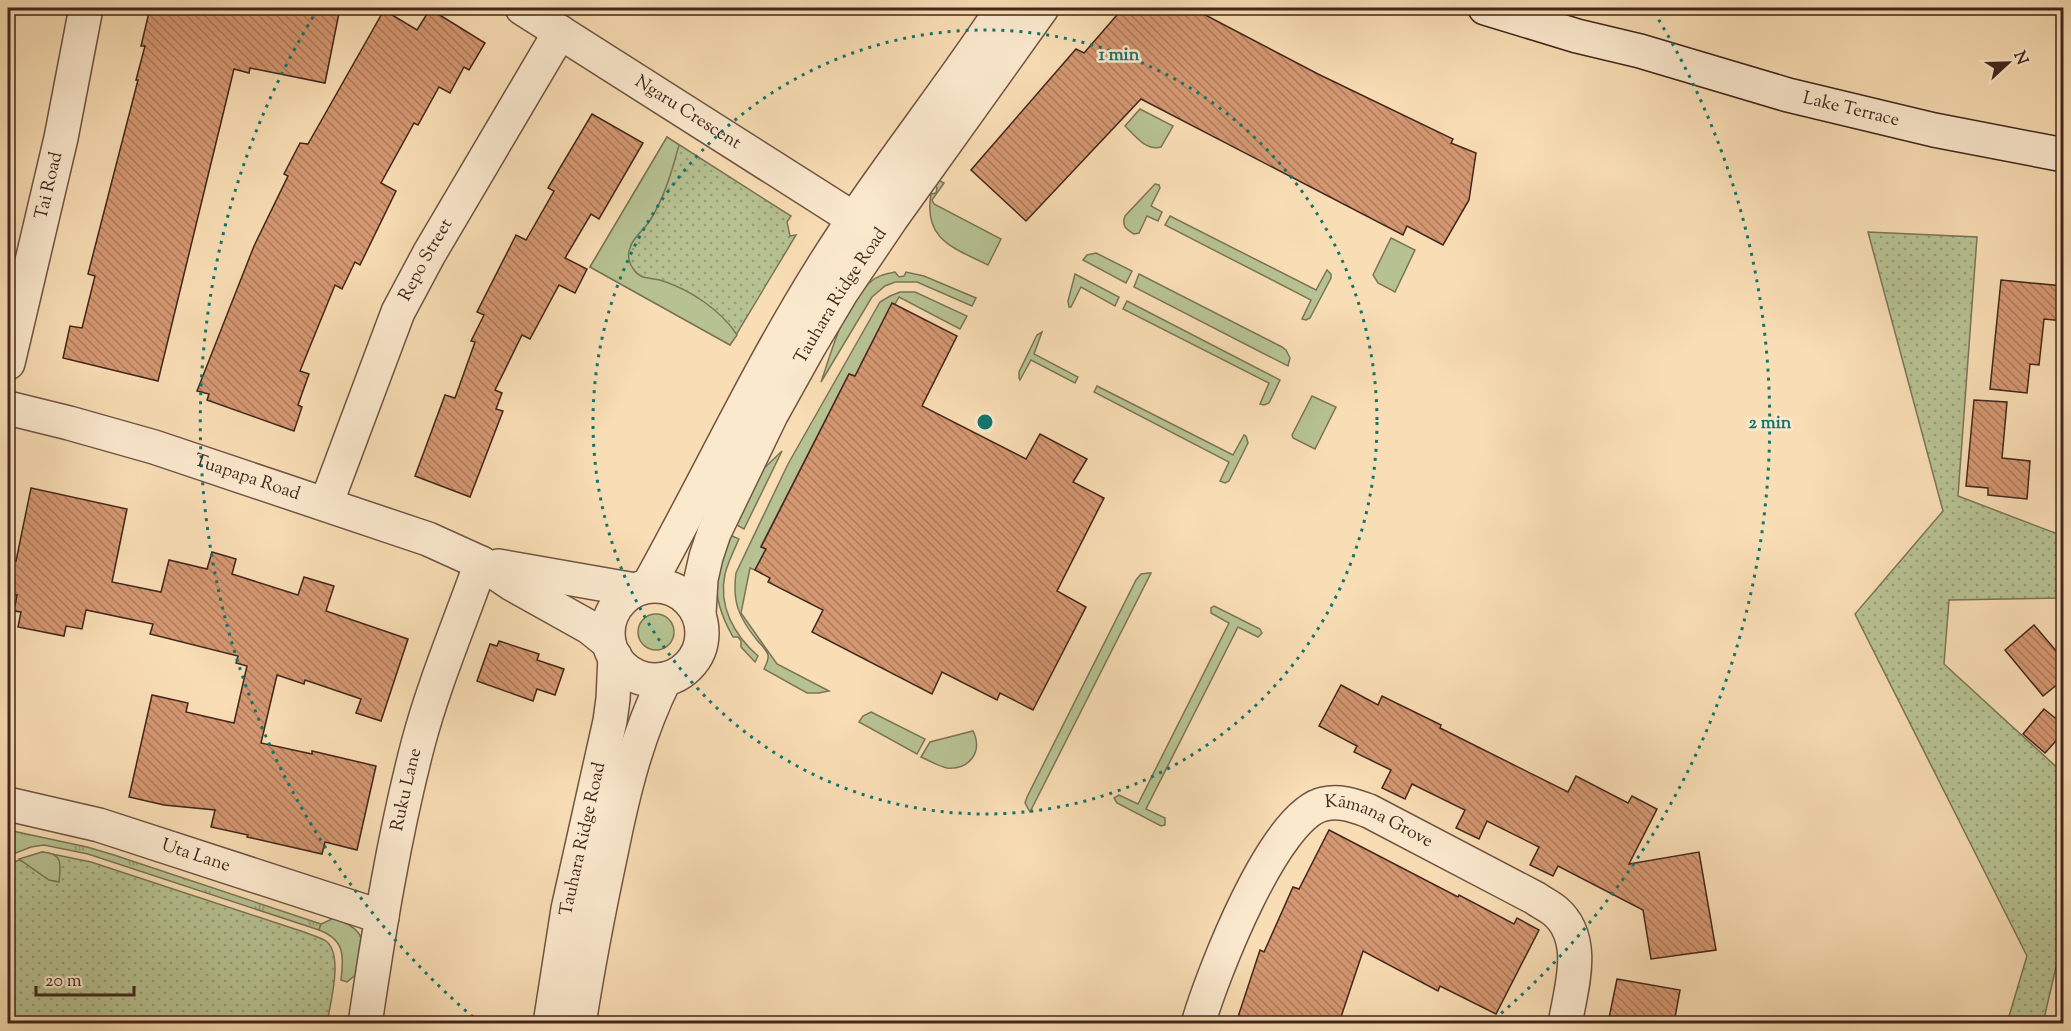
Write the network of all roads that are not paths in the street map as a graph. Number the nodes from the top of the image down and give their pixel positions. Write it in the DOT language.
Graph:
graph roads {
  1 [pos="86,8"];
  2 [pos="522,8"];
  3 [pos="1003,8"];
  4 [pos="1042,8"];
  5 [pos="1485,8"];
  6 [pos="1532,8"];
  7 [pos="560,32"];
  8 [pos="1640,51"];
  9 [pos="2064,155"];
  10 [pos="854,219"];
  11 [pos="8,363"];
  12 [pos="8,408"];
  13 [pos="326,504"];
  14 [pos="481,563"];
  15 [pos="641,588"];
  16 [pos="699,613"];
  17 [pos="612,650"];
  18 [pos="665,679"];
  19 [pos="8,804"];
  20 [pos="382,917"];
  21 [pos="366,1023"];
  22 [pos="550,1023"];
  23 [pos="579,1023"];
  24 [pos="1198,1023"];
  25 [pos="1565,1023"];
  1 -- 11 [label="street, Tai Road"];
  2 -- 7 [label="street, Ngaru Crescent"];
  3 -- 10 [label="street, Tauhara Ridge Road"];
  4 -- 16 [label="street, Tauhara Ridge Road"];
  5 -- 8 [label="street, Lake Terrace"];
  6 -- 8 [label="street, Lake Terrace"];
  7 -- 10 [label="street, Ngaru Crescent"];
  7 -- 13 [label="street, Repo Street"];
  8 -- 9 [label="street, Lake Terrace"];
  10 -- 15 [label="street, Tauhara Ridge Road"];
  12 -- 13 [label="street, Tuapapa Road"];
  13 -- 14 [label="street, Tuapapa Road"];
  14 -- 15 [label="street, Tuapapa Road"];
  14 -- 17 [label="street, Tuapapa Road"];
  14 -- 20 [label="street, Ruku Lane"];
  15 -- 16 [label="street"];
  15 -- 17 [label="street, Tauhara Ridge Road"];
  16 -- 18 [label="street, Tauhara Ridge Road"];
  17 -- 18 [label="street"];
  17 -- 22 [label="street, Tauhara Ridge Road"];
  18 -- 23 [label="street, Tauhara Ridge Road"];
  19 -- 20 [label="street, Uta Lane"];
  20 -- 21 [label="street, Ruku Lane"];
  24 -- 25 [label="street, Kāmana Grove"];
}
